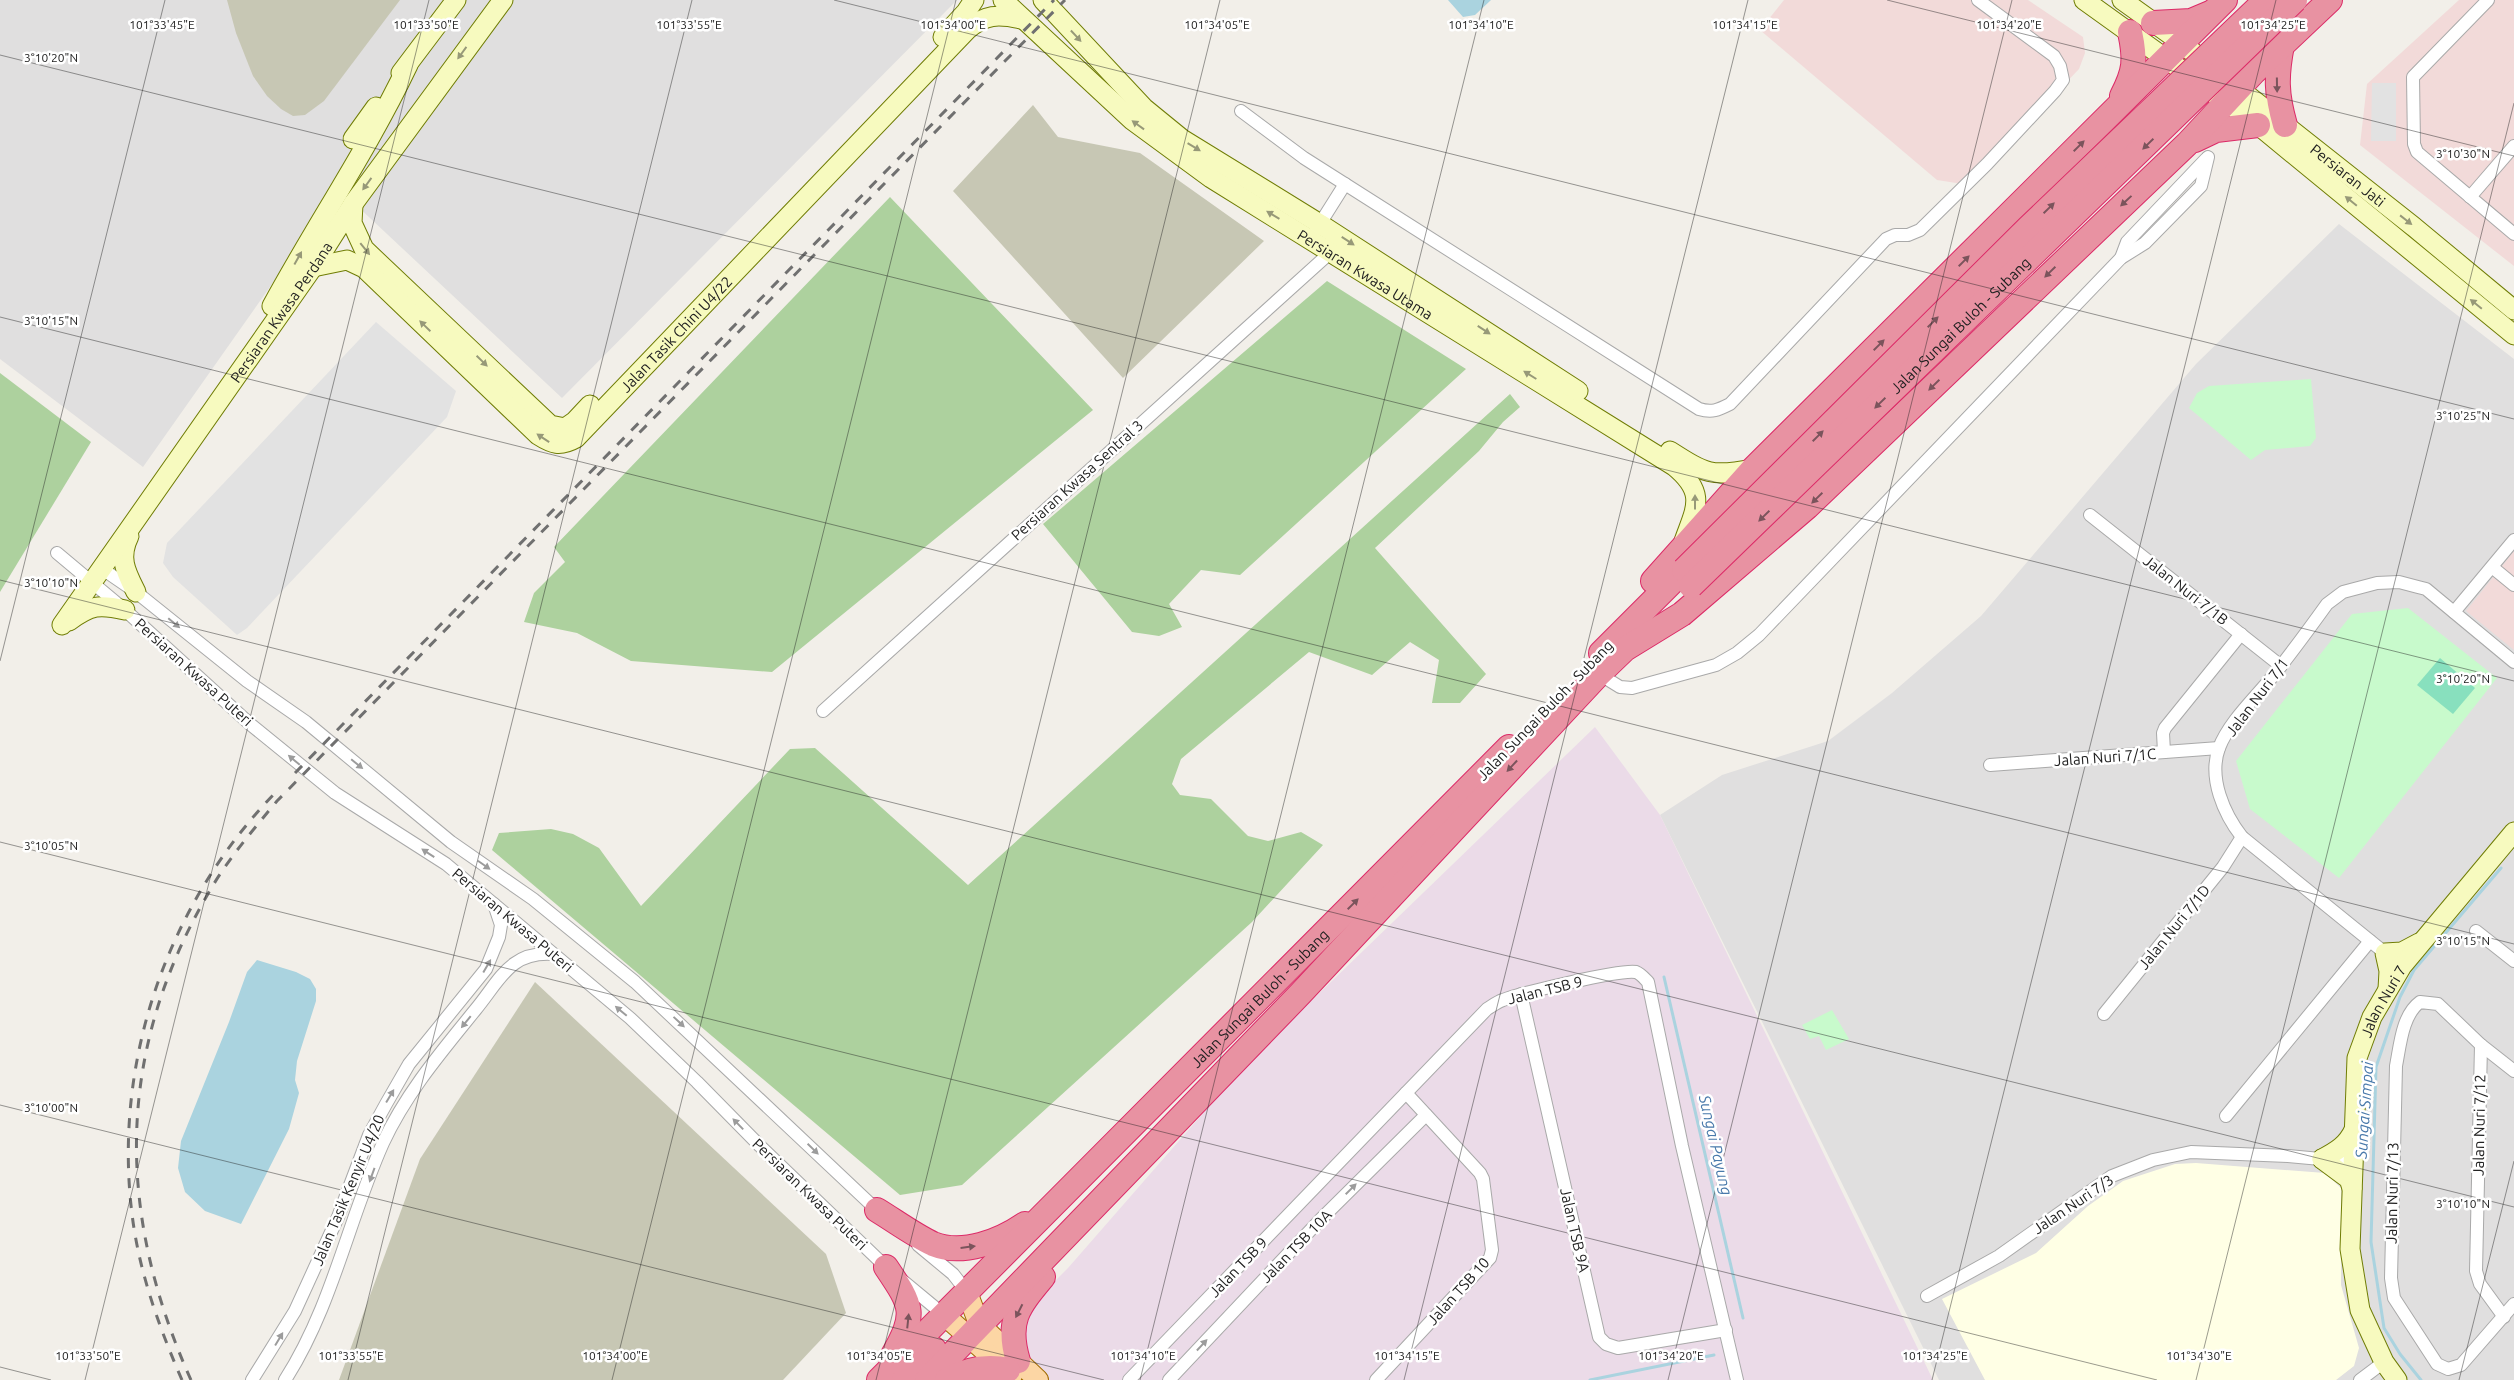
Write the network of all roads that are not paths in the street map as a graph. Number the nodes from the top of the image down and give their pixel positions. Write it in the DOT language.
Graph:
graph roads {
  1 [pos="456,0"];
  2 [pos="503,0"];
  3 [pos="974,0"];
  4 [pos="1003,0"];
  5 [pos="1044,0"];
  6 [pos="1978,0"];
  7 [pos="2084,0"];
  8 [pos="2122,0"];
  9 [pos="2266,0"];
  10 [pos="2296,0"];
  11 [pos="2330,0"];
  12 [pos="2488,0"];
  13 [pos="2221,4"];
  14 [pos="1021,19"];
  15 [pos="2153,23"];
  16 [pos="2130,32"];
  17 [pos="2282,45"];
  18 [pos="2174,52"];
  19 [pos="408,65"];
  20 [pos="2134,92"];
  21 [pos="2232,96"];
  22 [pos="1241,111"];
  23 [pos="2112,113"];
  24 [pos="2258,125"];
  25 [pos="2285,125"];
  26 [pos="353,138"];
  27 [pos="2187,144"];
  28 [pos="2514,146"];
  29 [pos="2169,161"];
  30 [pos="1345,184"];
  31 [pos="2470,197"];
  32 [pos="353,204"];
  33 [pos="1316,231"];
  34 [pos="2514,234"];
  35 [pos="1332,251"];
  36 [pos="2121,258"];
  37 [pos="313,267"];
  38 [pos="2514,310"];
  39 [pos="2514,335"];
  40 [pos="233,378"];
  41 [pos="564,436"];
  42 [pos="1753,469"];
  43 [pos="144,506"];
  44 [pos="2090,515"];
  45 [pos="2514,540"];
  46 [pos="57,553"];
  47 [pos="2492,567"];
  48 [pos="1686,568"];
  49 [pos="97,575"];
  50 [pos="2514,585"];
  51 [pos="136,592"];
  52 [pos="125,610"];
  53 [pos="2454,612"];
  54 [pos="2241,634"];
  55 [pos="1625,649"];
  56 [pos="2514,662"];
  57 [pos="2281,666"];
  58 [pos="1599,674"];
  59 [pos="823,711"];
  60 [pos="2219,748"];
  61 [pos="2164,752"];
  62 [pos="1990,766"];
  63 [pos="2242,837"];
  64 [pos="2511,847"];
  65 [pos="493,902"];
  66 [pos="1368,920"];
  67 [pos="2476,931"];
  68 [pos="2420,942"];
  69 [pos="2378,947"];
  70 [pos="553,954"];
  71 [pos="2514,961"];
  72 [pos="2402,966"];
  73 [pos="2388,990"];
  74 [pos="1521,994"];
  75 [pos="2104,1014"];
  76 [pos="2481,1045"];
  77 [pos="2514,1071"];
  78 [pos="1406,1093"];
  79 [pos="1426,1115"];
  80 [pos="2226,1116"];
  81 [pos="2354,1130"];
  82 [pos="1146,1151"];
  83 [pos="2322,1159"];
  84 [pos="2353,1162"];
  85 [pos="2352,1188"];
  86 [pos="1054,1206"];
  87 [pos="877,1210"];
  88 [pos="886,1267"];
  89 [pos="1927,1296"];
  90 [pos="2514,1304"];
  91 [pos="964,1316"];
  92 [pos="2504,1317"];
  93 [pos="1726,1330"];
  94 [pos="2384,1362"];
  95 [pos="1014,1370"];
  96 [pos="252,1380"];
  97 [pos="285,1380"];
  98 [pos="879,1380"];
  99 [pos="904,1380"];
  100 [pos="927,1380"];
  101 [pos="947,1380"];
  102 [pos="1038,1380"];
  103 [pos="1129,1380"];
  104 [pos="1169,1380"];
  105 [pos="1376,1380"];
  106 [pos="1737,1380"];
  107 [pos="2361,1380"];
  108 [pos="2397,1380"];
  1 -- 19 [label="street"];
  2 -- 32 [label="street, Persiaran Kwasa Perdana, one-way"];
  3 -- 41 [label="street, Jalan Tasik Chini U4/22"];
  4 -- 14 [label="street, Persiaran Kwasa Utama"];
  5 -- 33 [label="street, Persiaran Kwasa Utama, one-way"];
  6 -- 30 [label="street"];
  7 -- 16 [label="street"];
  8 -- 15 [label="street"];
  48 -- 9 [label="highway, Jalan Sungai Buloh - Subang, one-way, bridge"];
  10 -- 48 [label="highway, Jalan Sungai Buloh - Subang, one-way, bridge"];
  11 -- 17 [label="highway, Jalan Sungai Buloh - Subang"];
  12 -- 31 [label="street"];
  13 -- 15 [label="highway"];
  13 -- 17 [label="highway"];
  13 -- 18 [label="highway, Jalan Sungai Buloh - Subang"];
  33 -- 14 [label="street, Persiaran Kwasa Utama, one-way"];
  14 -- 41 [label="street, Jalan Tasik Chini U4/22"];
  15 -- 18 [label="street"];
  16 -- 18 [label="street"];
  16 -- 23 [label="highway"];
  17 -- 21 [label="highway, Jalan Sungai Buloh - Subang"];
  17 -- 25 [label="highway, one-way"];
  18 -- 20 [label="highway, Jalan Sungai Buloh - Subang"];
  18 -- 21 [label="street"];
  19 -- 26 [label="street"];
  40 -- 19 [label="street, one-way"];
  20 -- 23 [label="highway, Jalan Sungai Buloh - Subang"];
  20 -- 29 [label="highway"];
  21 -- 24 [label="street, Persiaran Jati"];
  21 -- 25 [label="street, Persiaran Jati"];
  21 -- 27 [label="highway, Jalan Sungai Buloh - Subang"];
  22 -- 30 [label="street"];
  42 -- 23 [label="highway, Jalan Sungai Buloh - Subang, one-way"];
  24 -- 27 [label="highway, Jalan Sungai Buloh - Subang"];
  39 -- 24 [label="street, Persiaran Jati, one-way"];
  25 -- 38 [label="street, Persiaran Jati, one-way"];
  27 -- 29 [label="highway, Jalan Sungai Buloh - Subang"];
  28 -- 31 [label="street"];
  29 -- 55 [label="highway, Jalan Sungai Buloh - Subang, one-way"];
  30 -- 33 [label="street"];
  31 -- 34 [label="street"];
  32 -- 37 [label="street, Persiaran Kwasa Perdana"];
  32 -- 41 [label="street, one-way"];
  33 -- 35 [label="street, Persiaran Kwasa Utama"];
  33 -- 42 [label="street, Persiaran Kwasa Utama, one-way"];
  48 -- 35 [label="street, Persiaran Kwasa Utama, one-way"];
  35 -- 59 [label="street, Persiaran Kwasa Sentral 3"];
  36 -- 36 [label="street"];
  36 -- 58 [label="street"];
  37 -- 40 [label="street, Persiaran Kwasa Perdana"];
  41 -- 37 [label="street, one-way"];
  40 -- 43 [label="street, Persiaran Kwasa Perdana"];
  42 -- 48 [label="highway, Jalan Sungai Buloh - Subang"];
  43 -- 49 [label="street, Persiaran Kwasa Perdana"];
  43 -- 51 [label="street"];
  44 -- 54 [label="street, Jalan Nuri 7/1B"];
  45 -- 47 [label="street"];
  46 -- 49 [label="street, Persiaran Kwasa Puteri"];
  47 -- 50 [label="street"];
  47 -- 53 [label="street"];
  48 -- 55 [label="highway, Jalan Sungai Buloh - Subang"];
  86 -- 48 [label="highway, Jalan Sungai Buloh - Subang, one-way"];
  49 -- 51 [label="street, Persiaran Kwasa Puteri"];
  49 -- 52 [label="street, Persiaran Kwasa Puteri"];
  49 -- 52 [label="street, Persiaran Kwasa Perdana"];
  51 -- 87 [label="street, Persiaran Kwasa Puteri, one-way"];
  65 -- 52 [label="street, Persiaran Kwasa Puteri, one-way"];
  53 -- 56 [label="street, Jalan Nuri 7/1"];
  53 -- 57 [label="street, Jalan Nuri 7/1"];
  54 -- 57 [label="street, Jalan Nuri 7/1B"];
  54 -- 61 [label="street"];
  55 -- 58 [label="highway, Jalan Sungai Buloh - Subang"];
  57 -- 60 [label="street, Jalan Nuri 7/1"];
  58 -- 66 [label="highway, Jalan Sungai Buloh - Subang, one-way"];
  60 -- 61 [label="street, Jalan Nuri 7/1C"];
  60 -- 63 [label="street, Jalan Nuri 7/1"];
  61 -- 62 [label="street, Jalan Nuri 7/1C"];
  63 -- 69 [label="street, Jalan Nuri 7/1"];
  63 -- 75 [label="street, Jalan Nuri 7/1D"];
  64 -- 68 [label="street, Jalan Nuri 7"];
  65 -- 70 [label="street, Persiaran Kwasa Puteri"];
  96 -- 65 [label="street, Jalan Tasik Kenyir U4/20, one-way"];
  66 -- 82 [label="highway, Jalan Sungai Buloh - Subang"];
  66 -- 91 [label="highway"];
  67 -- 71 [label="street"];
  68 -- 69 [label="street"];
  68 -- 72 [label="street, Jalan Nuri 7"];
  69 -- 72 [label="street, Jalan Nuri 7/1"];
  69 -- 73 [label="street"];
  69 -- 80 [label="street"];
  88 -- 70 [label="street, Persiaran Kwasa Puteri, one-way"];
  70 -- 97 [label="street, Jalan Tasik Kenyir U4/20, one-way"];
  72 -- 73 [label="street, Jalan Nuri 7"];
  73 -- 81 [label="street, Jalan Nuri 7"];
  74 -- 78 [label="street, Jalan TSB 9"];
  74 -- 93 [label="street, Jalan TSB 9A"];
  74 -- 93 [label="street, Jalan TSB 9"];
  76 -- 77 [label="street"];
  76 -- 92 [label="street, Jalan Nuri 7/12"];
  76 -- 92 [label="street, Jalan Nuri 7/13"];
  78 -- 79 [label="street, Jalan TSB 10"];
  78 -- 103 [label="street, Jalan TSB 9"];
  104 -- 79 [label="street, Jalan TSB 10A, one-way"];
  79 -- 105 [label="street, Jalan TSB 10"];
  81 -- 83 [label="street"];
  81 -- 84 [label="street, Jalan Nuri 7"];
  82 -- 91 [label="highway, Jalan Sungai Buloh - Subang"];
  82 -- 95 [label="highway, one-way"];
  83 -- 84 [label="street, Jalan Nuri 7/3"];
  83 -- 85 [label="street"];
  83 -- 89 [label="street, Jalan Nuri 7/3"];
  84 -- 85 [label="street, Jalan Nuri 7"];
  85 -- 94 [label="street, Jalan Nuri 7"];
  87 -- 86 [label="highway, one-way"];
  86 -- 91 [label="highway, Jalan Sungai Buloh - Subang"];
  87 -- 91 [label="street, Persiaran Kwasa Puteri"];
  88 -- 91 [label="street, Persiaran Kwasa Puteri"];
  98 -- 88 [label="highway, one-way"];
  90 -- 92 [label="street"];
  91 -- 95 [label="main road"];
  91 -- 98 [label="highway, Jalan Sungai Buloh - Subang"];
  91 -- 99 [label="highway"];
  91 -- 100 [label="highway, Jalan Sungai Buloh - Subang"];
  93 -- 106 [label="street, Jalan TSB 9"];
  94 -- 107 [label="street"];
  94 -- 108 [label="street, Jalan Nuri 7"];
  95 -- 101 [label="highway"];
  95 -- 102 [label="main road"];
}
